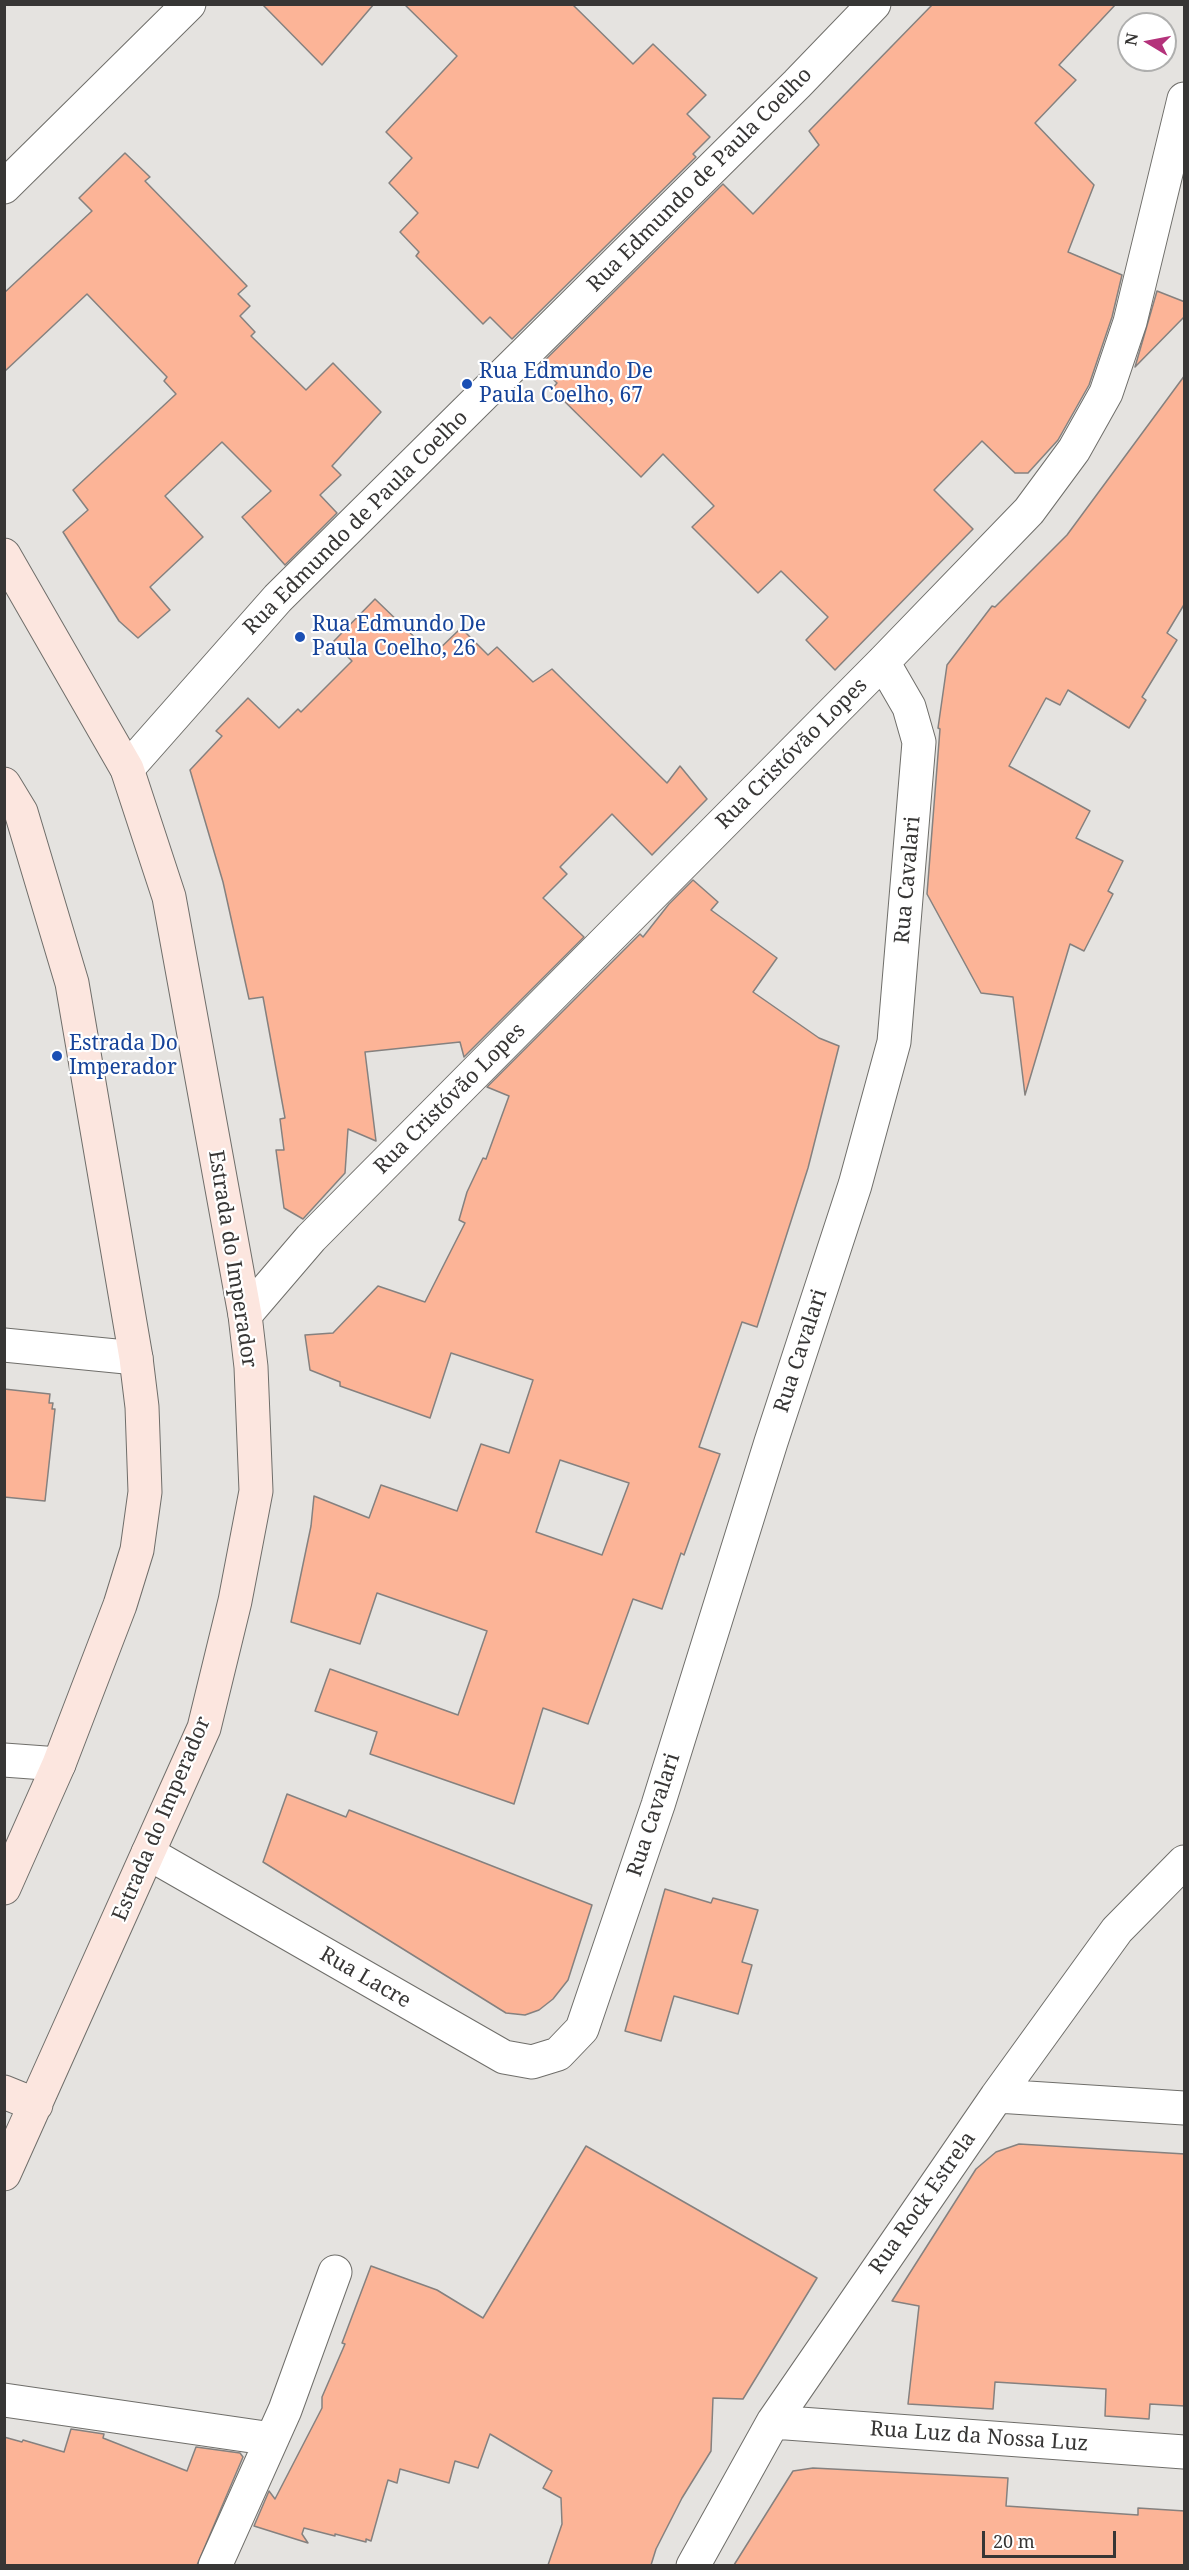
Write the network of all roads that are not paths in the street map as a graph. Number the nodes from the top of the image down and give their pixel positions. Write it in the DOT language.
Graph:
graph roads {
  1 [pos="874,4"];
  2 [pos="174,10"];
  3 [pos="1185,99"];
  4 [pos="4,187"];
  5 [pos="4,555"];
  6 [pos="883,662"];
  7 [pos="127,769"];
  8 [pos="4,784"];
  9 [pos="245,1315"];
  10 [pos="4,1345"];
  11 [pos="136,1358"];
  12 [pos="4,1760"];
  13 [pos="59,1764"];
  14 [pos="148,1853"];
  15 [pos="1185,1862"];
  16 [pos="4,1888"];
  17 [pos="582,2029"];
  18 [pos="4,2092"];
  19 [pos="997,2096"];
  20 [pos="36,2105"];
  21 [pos="1185,2108"];
  22 [pos="4,2174"];
  23 [pos="335,2272"];
  24 [pos="4,2400"];
  25 [pos="773,2422"];
  26 [pos="272,2439"];
  27 [pos="1185,2452"];
  28 [pos="215,2565"];
  29 [pos="693,2565"];
  1 -- 7 [label="street, Rua Edmundo de Paula Coelho"];
  2 -- 4 [label="street"];
  3 -- 6 [label="street, Rua Cristóvão Lopes"];
  5 -- 7 [label="main road, Estrada do Imperador"];
  6 -- 9 [label="street, Rua Cristóvão Lopes"];
  6 -- 17 [label="street, Rua Cavalari"];
  7 -- 9 [label="main road, Estrada do Imperador"];
  8 -- 11 [label="main road"];
  9 -- 14 [label="main road, Estrada do Imperador"];
  10 -- 11 [label="street"];
  11 -- 13 [label="main road"];
  12 -- 13 [label="street"];
  13 -- 16 [label="main road"];
  14 -- 17 [label="street, Rua Lacre"];
  14 -- 20 [label="main road, Estrada do Imperador"];
  15 -- 19 [label="street, Rua Rock Estrela"];
  18 -- 20 [label="main road"];
  19 -- 21 [label="street"];
  19 -- 25 [label="street, Rua Rock Estrela"];
  20 -- 22 [label="main road, Estrada do Imperador"];
  23 -- 26 [label="street"];
  24 -- 26 [label="street"];
  25 -- 27 [label="street, Rua Luz da Nossa Luz"];
  25 -- 29 [label="street, Rua Rock Estrela"];
  26 -- 28 [label="street"];
}
